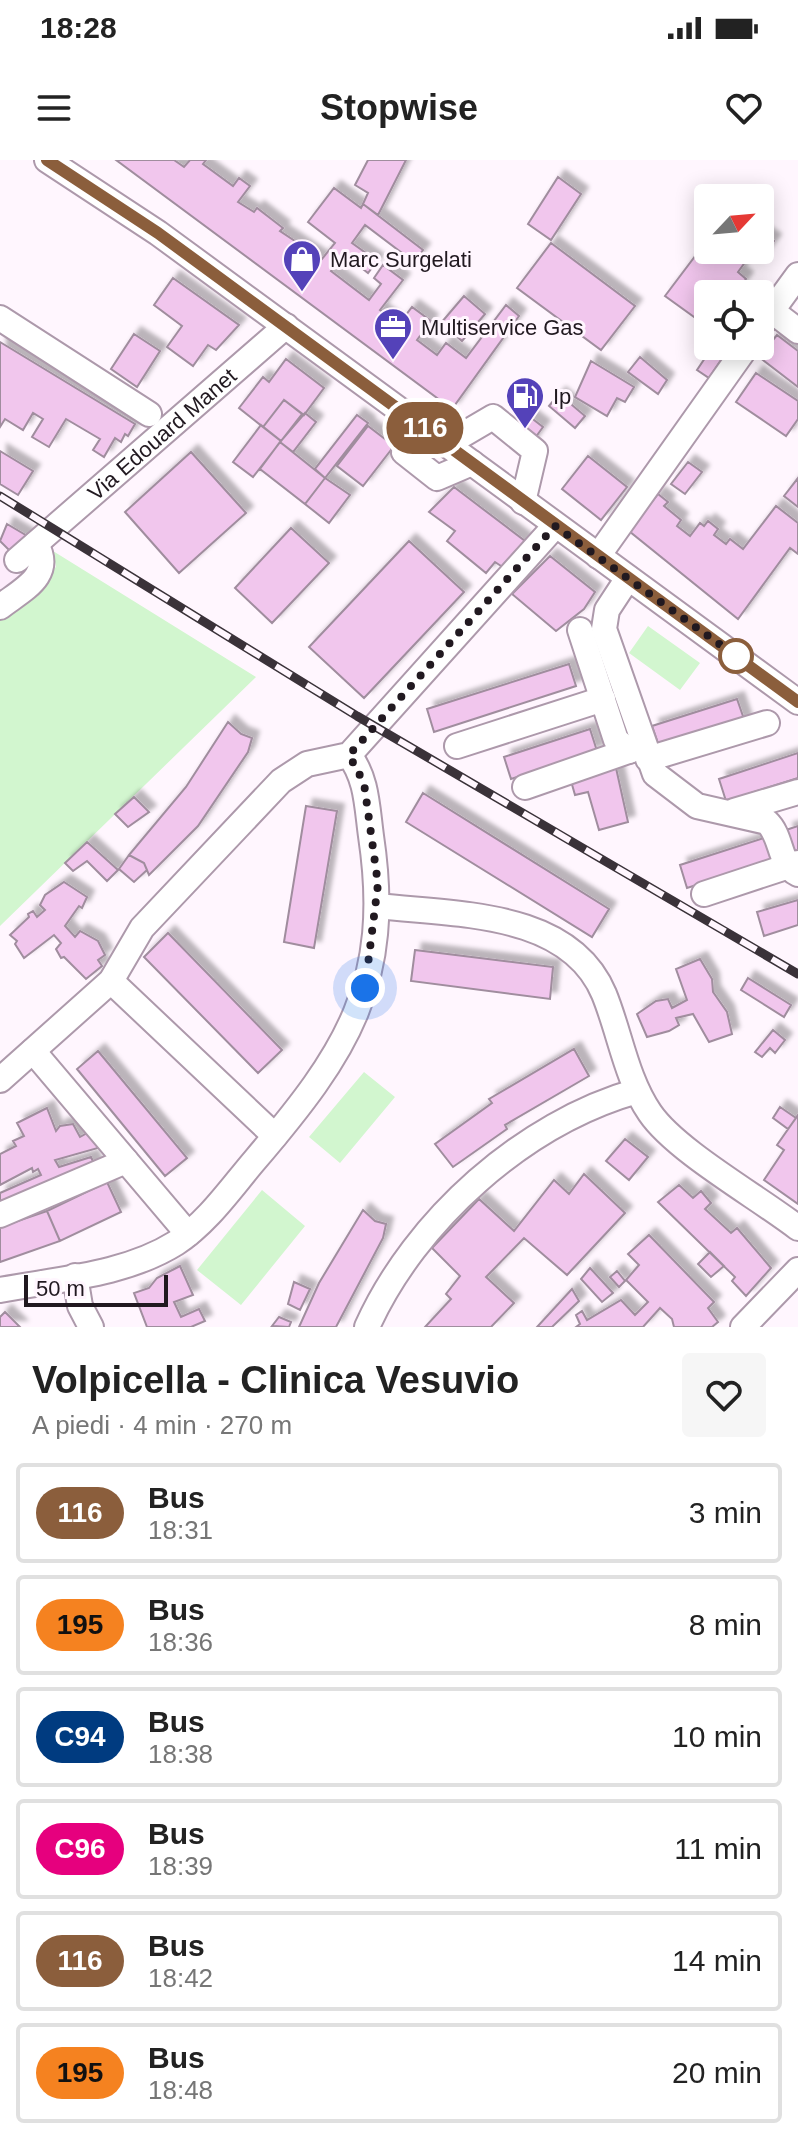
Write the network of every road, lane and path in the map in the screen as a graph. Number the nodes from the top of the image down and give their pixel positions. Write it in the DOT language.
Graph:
graph roads {
  1 [pos="47,160"];
  2 [pos="798,275"];
  3 [pos="774,308"];
  4 [pos="0,318"];
  5 [pos="774,322"];
  6 [pos="286,326"];
  7 [pos="798,331"];
  8 [pos="737,360"];
  9 [pos="149,414"];
  10 [pos="409,417"];
  11 [pos="447,444"];
  12 [pos="472,463"];
  13 [pos="523,502"];
  14 [pos="555,526"];
  15 [pos="598,556"];
  16 [pos="628,578"];
  17 [pos="0,607"];
  18 [pos="580,630"];
  19 [pos="603,699"];
  20 [pos="798,702"];
  21 [pos="767,723"];
  22 [pos="457,746"];
  23 [pos="640,752"];
  24 [pos="349,755"];
  25 [pos="525,787"];
  26 [pos="798,792"];
  27 [pos="732,812"];
  28 [pos="794,868"];
  29 [pos="704,894"];
  30 [pos="378,906"];
  31 [pos="111,981"];
  32 [pos="33,1051"];
  33 [pos="0,1080"];
  34 [pos="637,1091"];
  35 [pos="275,1136"];
  36 [pos="126,1161"];
  37 [pos="0,1215"];
  38 [pos="798,1228"];
  39 [pos="188,1234"];
  40 [pos="798,1270"];
  41 [pos="75,1276"];
  42 [pos="0,1290"];
  43 [pos="91,1327"];
  44 [pos="367,1327"];
  45 [pos="743,1327"];
  1 -- 6 [label="street"];
  2 -- 3 [label="street"];
  4 -- 9 [label="street"];
  5 -- 7 [label="street"];
  6 -- 10 [label="street"];
  6 -- 17 [label="street, Via Edouard Manet"];
  8 -- 15 [label="street"];
  10 -- 11 [label="street"];
  10 -- 12 [label="street"];
  11 -- 12 [label="street"];
  11 -- 13 [label="street"];
  12 -- 13 [label="street"];
  13 -- 14 [label="street"];
  14 -- 15 [label="street"];
  14 -- 24 [label="street"];
  15 -- 16 [label="street"];
  16 -- 20 [label="street"];
  16 -- 23 [label="street"];
  18 -- 19 [label="street"];
  19 -- 22 [label="street"];
  19 -- 23 [label="street"];
  21 -- 23 [label="street"];
  23 -- 25 [label="street"];
  23 -- 27 [label="street"];
  24 -- 30 [label="street"];
  24 -- 31 [label="street"];
  26 -- 27 [label="street"];
  27 -- 28 [label="street"];
  28 -- 29 [label="street"];
  30 -- 34 [label="street"];
  30 -- 35 [label="street"];
  31 -- 32 [label="street"];
  31 -- 35 [label="street"];
  32 -- 33 [label="street"];
  32 -- 36 [label="street"];
  34 -- 38 [label="street"];
  34 -- 44 [label="street"];
  35 -- 39 [label="street"];
  36 -- 37 [label="street"];
  36 -- 39 [label="street"];
  39 -- 41 [label="street"];
  40 -- 45 [label="street"];
  41 -- 42 [label="street"];
  41 -- 43 [label="street"];
}
